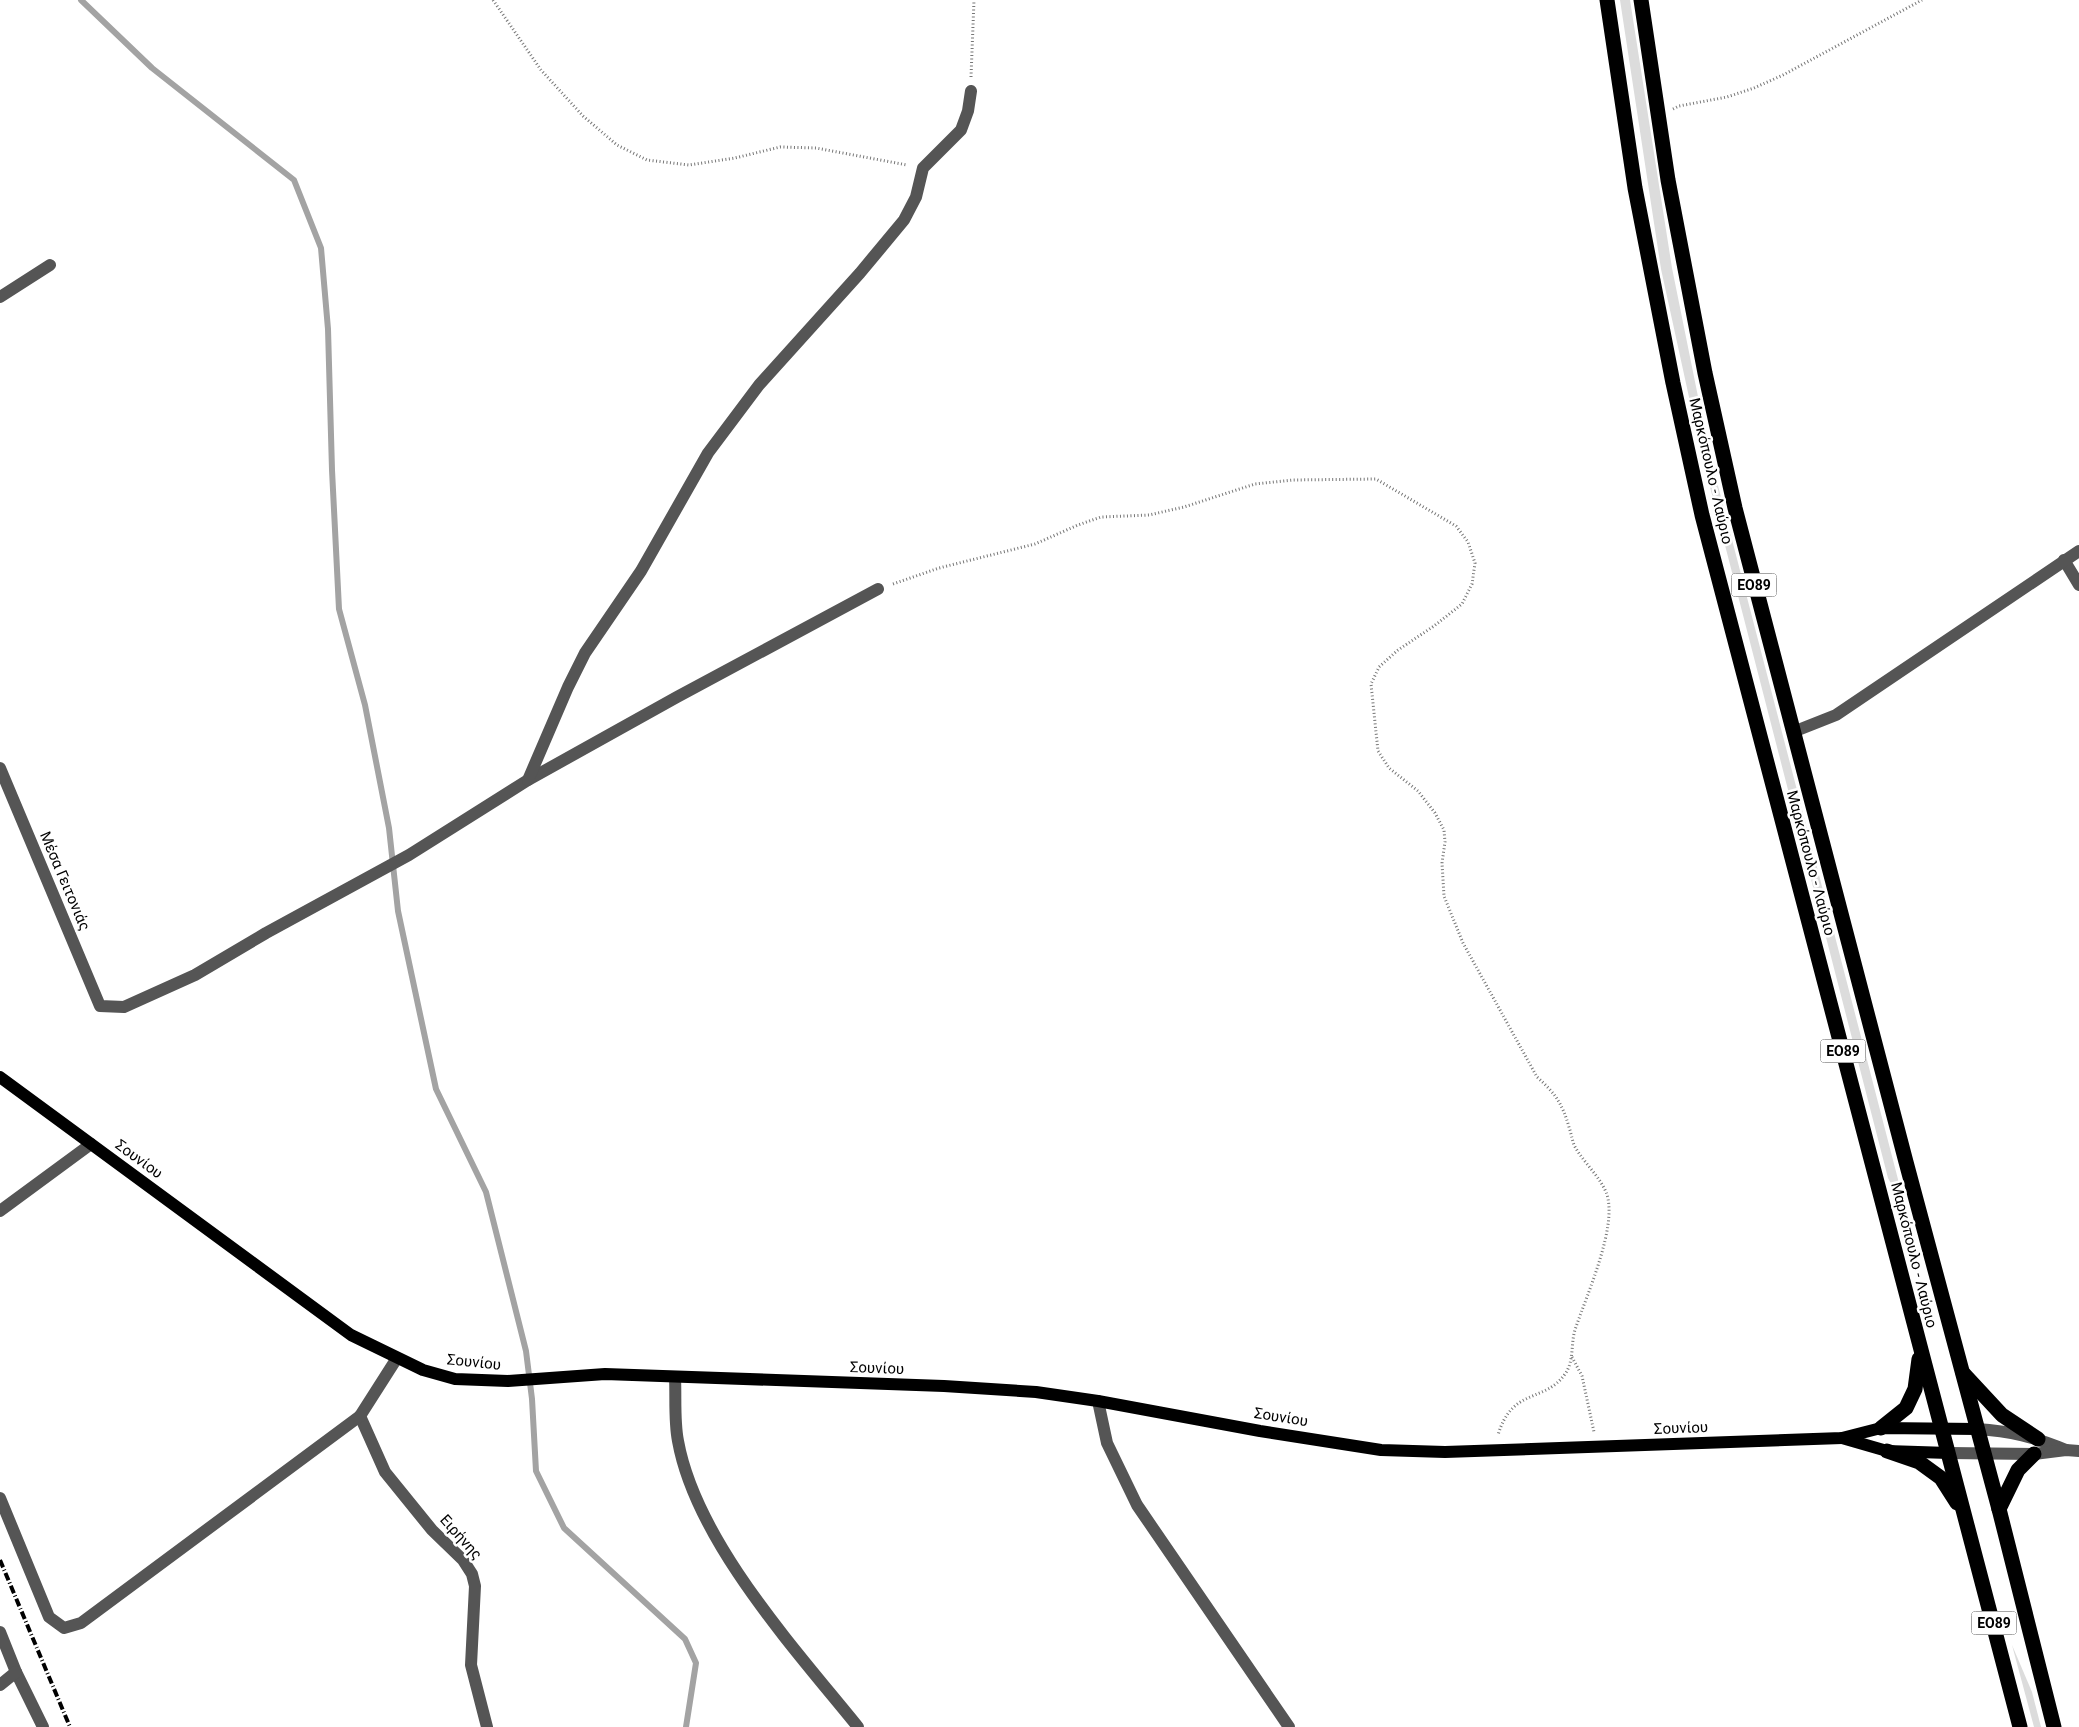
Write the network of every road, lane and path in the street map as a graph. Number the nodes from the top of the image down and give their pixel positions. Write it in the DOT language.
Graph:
graph roads {
  1 [pos="493,0"];
  2 [pos="974,0"];
  3 [pos="1607,0"];
  4 [pos="1641,0"];
  5 [pos="1922,0"];
  6 [pos="971,91"];
  7 [pos="1660,124"];
  8 [pos="923,168"];
  9 [pos="50,265"];
  10 [pos="0,297"];
  11 [pos="2079,551"];
  12 [pos="2064,560"];
  13 [pos="2079,585"];
  14 [pos="878,590"];
  15 [pos="1793,732"];
  16 [pos="0,768"];
  17 [pos="528,780"];
  18 [pos="0,1077"];
  19 [pos="91,1144"];
  20 [pos="0,1211"];
  21 [pos="1919,1345"];
  22 [pos="1572,1355"];
  23 [pos="397,1358"];
  24 [pos="1962,1372"];
  25 [pos="675,1377"];
  26 [pos="1098,1400"];
  27 [pos="360,1416"];
  28 [pos="1881,1428"];
  29 [pos="1942,1429"];
  30 [pos="1977,1429"];
  31 [pos="1842,1438"];
  32 [pos="2038,1439"];
  33 [pos="1596,1447"];
  34 [pos="2066,1450"];
  35 [pos="1494,1451"];
  36 [pos="1888,1451"];
  37 [pos="2079,1451"];
  38 [pos="1948,1453"];
  39 [pos="1984,1453"];
  40 [pos="2034,1454"];
  41 [pos="0,1498"];
  42 [pos="1999,1509"];
  43 [pos="1967,1520"];
  44 [pos="0,1632"];
  45 [pos="16,1672"];
  46 [pos="0,1685"];
  47 [pos="43,1727"];
  48 [pos="487,1727"];
  49 [pos="858,1727"];
  50 [pos="1290,1727"];
  51 [pos="2020,1727"];
  52 [pos="2054,1727"];
  1 -- 8 [label="path"];
  2 -- 6 [label="path"];
  3 -- 21 [label="highway, Μαρκόπουλο - Λαύριο / ΕΟ89"];
  4 -- 7 [label="highway, Μαρκόπουλο - Λαύριο / ΕΟ89"];
  5 -- 7 [label="path"];
  6 -- 8 [label="street"];
  7 -- 15 [label="highway, Μαρκόπουλο - Λαύριο / ΕΟ89"];
  8 -- 17 [label="street"];
  9 -- 10 [label="street"];
  11 -- 12 [label="street"];
  12 -- 13 [label="street"];
  12 -- 15 [label="street"];
  14 -- 17 [label="street"];
  14 -- 22 [label="path"];
  15 -- 24 [label="highway, Μαρκόπουλο - Λαύριο / ΕΟ89"];
  16 -- 17 [label="street, Μέσα Γειτονιάς"];
  18 -- 19 [label="main road, Σουνίου"];
  19 -- 20 [label="street"];
  19 -- 23 [label="main road, Σουνίου"];
  21 -- 28 [label="highway"];
  21 -- 29 [label="highway, Μαρκόπουλο - Λαύριο / ΕΟ89"];
  22 -- 33 [label="path"];
  22 -- 35 [label="path"];
  23 -- 25 [label="main road, Σουνίου"];
  23 -- 27 [label="street"];
  24 -- 30 [label="highway, Μαρκόπουλο - Λαύριο / ΕΟ89"];
  24 -- 32 [label="highway"];
  25 -- 26 [label="main road, Σουνίου"];
  25 -- 49 [label="street"];
  26 -- 35 [label="main road, Σουνίου"];
  26 -- 50 [label="street"];
  27 -- 41 [label="street"];
  27 -- 48 [label="street, Ειρήνης"];
  28 -- 29 [label="main road, Σουνίου"];
  28 -- 31 [label="main road, Σουνίου"];
  29 -- 30 [label="main road, Σουνίου"];
  29 -- 38 [label="highway, Μαρκόπουλο - Λαύριο / ΕΟ89"];
  30 -- 32 [label="street"];
  30 -- 39 [label="highway, Μαρκόπουλο - Λαύριο / ΕΟ89"];
  31 -- 33 [label="main road, Σουνίου"];
  31 -- 36 [label="main road, Σουνίου"];
  32 -- 34 [label="street"];
  33 -- 35 [label="main road, Σουνίου"];
  34 -- 37 [label="street"];
  34 -- 40 [label="street, Σουνίου"];
  36 -- 38 [label="main road, Σουνίου"];
  36 -- 43 [label="highway"];
  38 -- 39 [label="street, Σουνίου"];
  38 -- 43 [label="highway, Μαρκόπουλο - Λαύριο / ΕΟ89"];
  39 -- 40 [label="street, Σουνίου"];
  39 -- 42 [label="highway, Μαρκόπουλο - Λαύριο / ΕΟ89"];
  40 -- 42 [label="highway"];
  42 -- 52 [label="highway, Μαρκόπουλο - Λαύριο / ΕΟ89"];
  43 -- 51 [label="highway, Μαρκόπουλο - Λαύριο / ΕΟ89"];
  44 -- 45 [label="street"];
  45 -- 46 [label="street"];
  45 -- 47 [label="street"];
}
